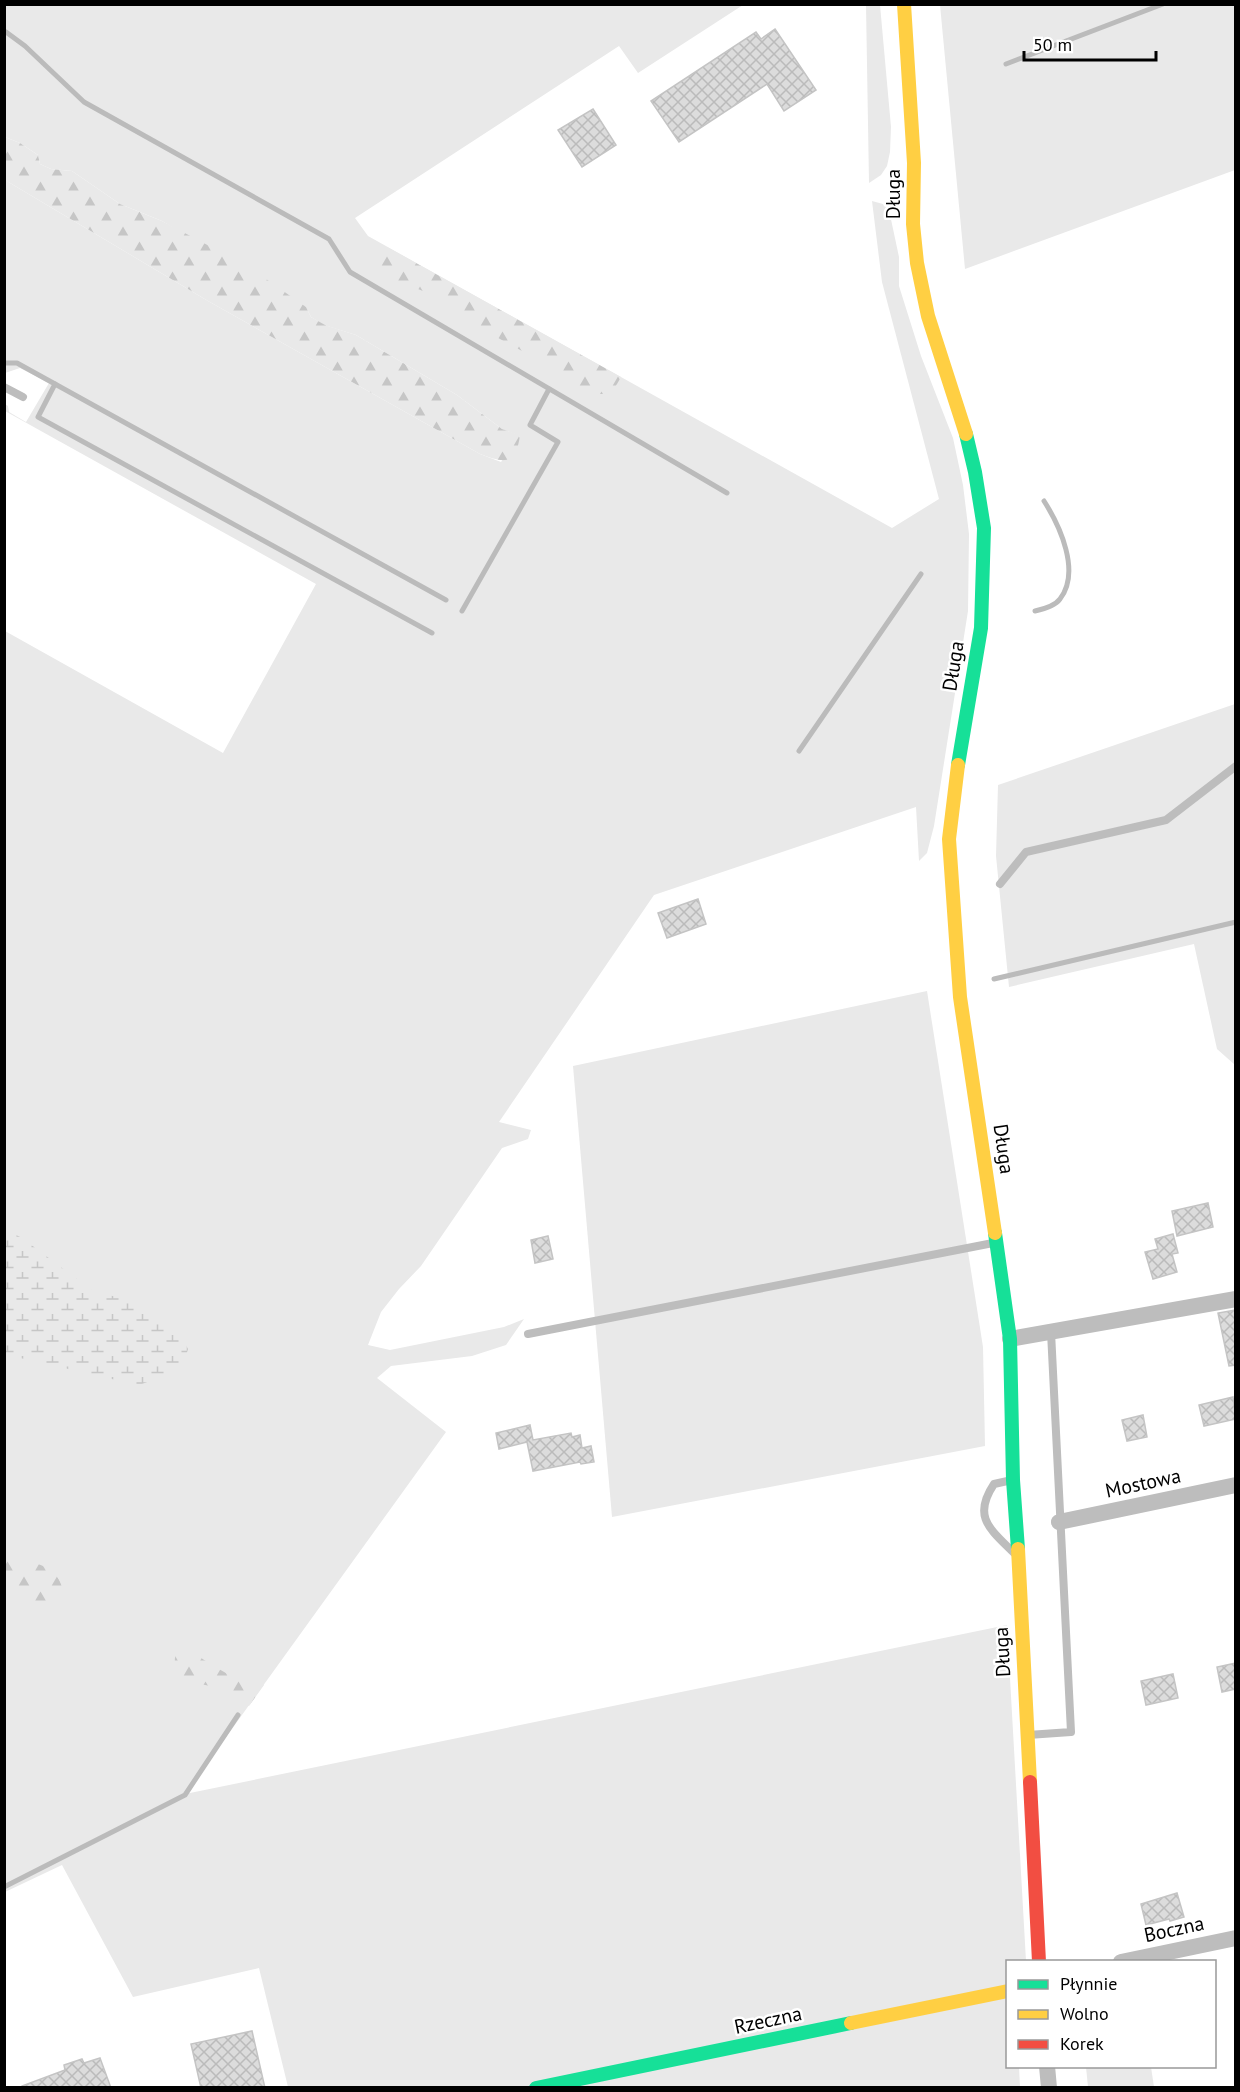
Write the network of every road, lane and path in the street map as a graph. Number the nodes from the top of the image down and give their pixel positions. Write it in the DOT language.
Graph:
graph roads {
  1 [pos="904,4"];
  2 [pos="4,387"];
  3 [pos="23,397"];
  4 [pos="1236,766"];
  5 [pos="1000,884"];
  6 [pos="996,1243"];
  7 [pos="1236,1299"];
  8 [pos="1051,1332"];
  9 [pos="528,1334"];
  10 [pos="1010,1339"];
  11 [pos="1013,1480"];
  12 [pos="1236,1485"];
  13 [pos="1059,1522"];
  14 [pos="1019,1558"];
  15 [pos="1028,1735"];
  16 [pos="1236,1938"];
  17 [pos="1039,1960"];
  18 [pos="1131,1960"];
  19 [pos="1006,1991"];
  20 [pos="1047,2068"];
  21 [pos="536,2088"];
  22 [pos="1049,2088"];
  1 -- 6 [label="street, Długa"];
  2 -- 3 [label="lane"];
  4 -- 5 [label="lane"];
  6 -- 9 [label="lane"];
  6 -- 10 [label="street, Długa"];
  7 -- 8 [label="street"];
  8 -- 10 [label="street"];
  8 -- 13 [label="lane"];
  10 -- 11 [label="street, Długa"];
  11 -- 14 [label="street, Długa"];
  11 -- 14 [label="lane"];
  12 -- 13 [label="street, Mostowa"];
  13 -- 15 [label="lane"];
  14 -- 15 [label="street, Długa"];
  15 -- 17 [label="street, Długa"];
  16 -- 18 [label="street, Boczna"];
  19 -- 21 [label="street, Rzeczna"];
  20 -- 22 [label="street"];
}
